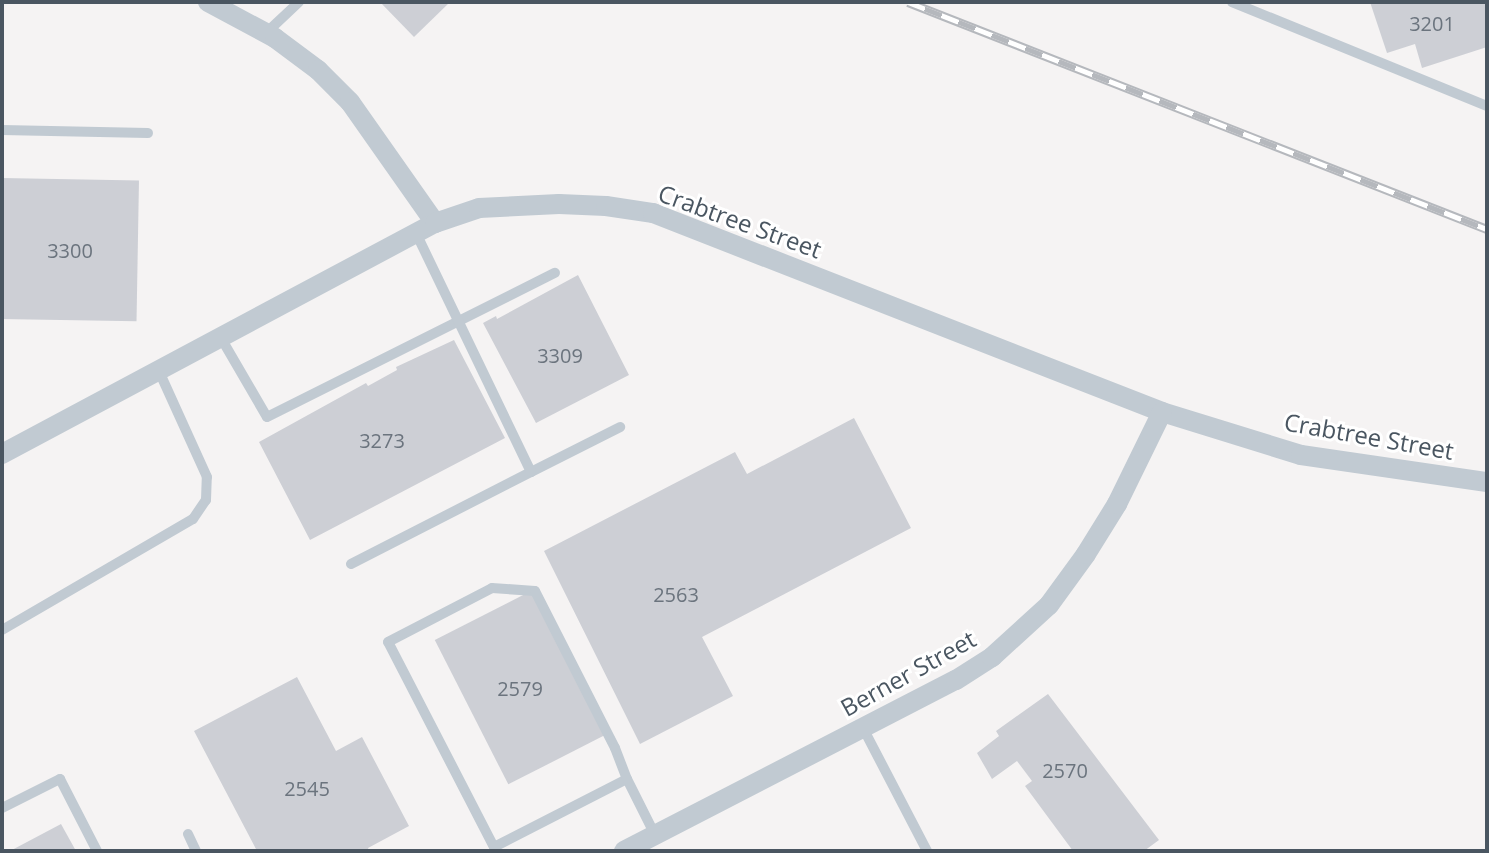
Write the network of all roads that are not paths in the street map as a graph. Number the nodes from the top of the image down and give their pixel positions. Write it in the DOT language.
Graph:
graph roads {
  1 [pos="208,2"];
  2 [pos="299,2"];
  3 [pos="1232,2"];
  4 [pos="266,33"];
  5 [pos="1487,106"];
  6 [pos="2,130"];
  7 [pos="148,133"];
  8 [pos="435,223"];
  9 [pos="416,233"];
  10 [pos="555,273"];
  11 [pos="458,322"];
  12 [pos="221,338"];
  13 [pos="159,371"];
  14 [pos="1162,412"];
  15 [pos="620,427"];
  16 [pos="2,454"];
  17 [pos="531,472"];
  18 [pos="1487,482"];
  19 [pos="351,564"];
  20 [pos="2,630"];
  21 [pos="863,728"];
  22 [pos="627,779"];
  23 [pos="2,808"];
  24 [pos="188,834"];
  25 [pos="655,835"];
  26 [pos="495,849"];
  27 [pos="633,849"];
  28 [pos="97,851"];
  29 [pos="196,851"];
  30 [pos="927,851"];
  1 -- 4 [label="street"];
  2 -- 4 [label="lane"];
  3 -- 5 [label="lane"];
  4 -- 8 [label="street"];
  6 -- 7 [label="lane"];
  8 -- 9 [label="street, Crabtree Street"];
  8 -- 14 [label="street, Crabtree Street"];
  9 -- 11 [label="lane"];
  9 -- 12 [label="street, Crabtree Street"];
  10 -- 11 [label="lane"];
  11 -- 12 [label="lane"];
  11 -- 17 [label="lane"];
  12 -- 13 [label="street, Crabtree Street"];
  13 -- 16 [label="street, Crabtree Street"];
  13 -- 20 [label="lane"];
  14 -- 18 [label="street, Crabtree Street"];
  14 -- 21 [label="street, Berner Street"];
  15 -- 17 [label="lane"];
  17 -- 19 [label="lane"];
  21 -- 25 [label="street, Berner Street"];
  21 -- 30 [label="lane"];
  22 -- 25 [label="lane"];
  22 -- 26 [label="lane"];
  22 -- 26 [label="lane"];
  23 -- 28 [label="lane"];
  24 -- 29 [label="lane"];
  25 -- 27 [label="street, Berner Street"];
}
